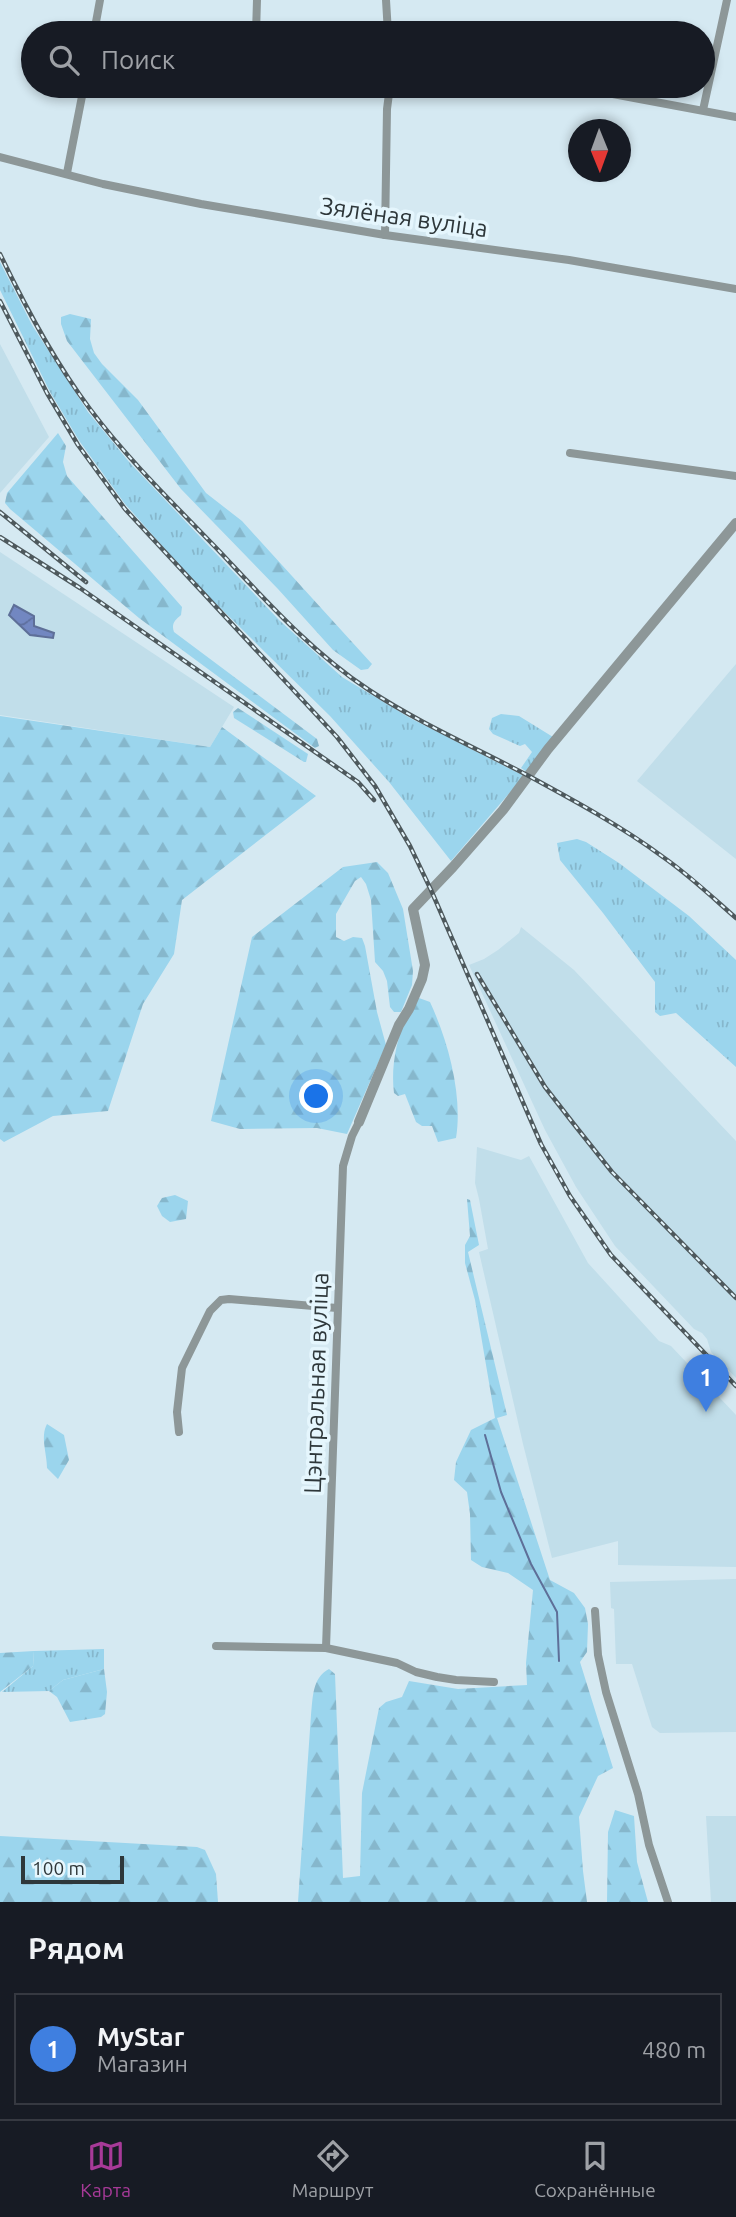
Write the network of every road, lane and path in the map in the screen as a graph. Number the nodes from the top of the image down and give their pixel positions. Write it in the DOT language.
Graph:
graph roads {
  1 [pos="100,0"];
  2 [pos="257,0"];
  3 [pos="386,0"];
  4 [pos="727,0"];
  5 [pos="96,21"];
  6 [pos="256,21"];
  7 [pos="387,21"];
  8 [pos="715,55"];
  9 [pos="82,98"];
  10 [pos="388,98"];
  11 [pos="636,98"];
  12 [pos="706,98"];
  13 [pos="703,110"];
  14 [pos="736,117"];
  15 [pos="0,157"];
  16 [pos="68,173"];
  17 [pos="385,235"];
  18 [pos="736,289"];
  19 [pos="570,453"];
  20 [pos="736,476"];
  21 [pos="736,523"];
  22 [pos="359,1122"];
  23 [pos="337,1308"];
  24 [pos="179,1432"];
  25 [pos="595,1611"];
  26 [pos="216,1646"];
  27 [pos="326,1647"];
  28 [pos="494,1682"];
  29 [pos="668,1902"];
  1 -- 5 [label="street"];
  2 -- 6 [label="street"];
  3 -- 7 [label="street"];
  4 -- 8 [label="street"];
  9 -- 16 [label="street"];
  10 -- 17 [label="street"];
  11 -- 13 [label="street"];
  12 -- 13 [label="street"];
  13 -- 14 [label="street"];
  15 -- 16 [label="street, Зялёная вуліца"];
  16 -- 17 [label="street, Зялёная вуліца"];
  17 -- 18 [label="street, Зялёная вуліца"];
  19 -- 20 [label="street"];
  21 -- 22 [label="street"];
  22 -- 23 [label="street, Цэнтральная вуліца"];
  23 -- 24 [label="street"];
  23 -- 27 [label="street, Цэнтральная вуліца"];
  25 -- 29 [label="street"];
  26 -- 27 [label="street"];
  27 -- 28 [label="street"];
}
